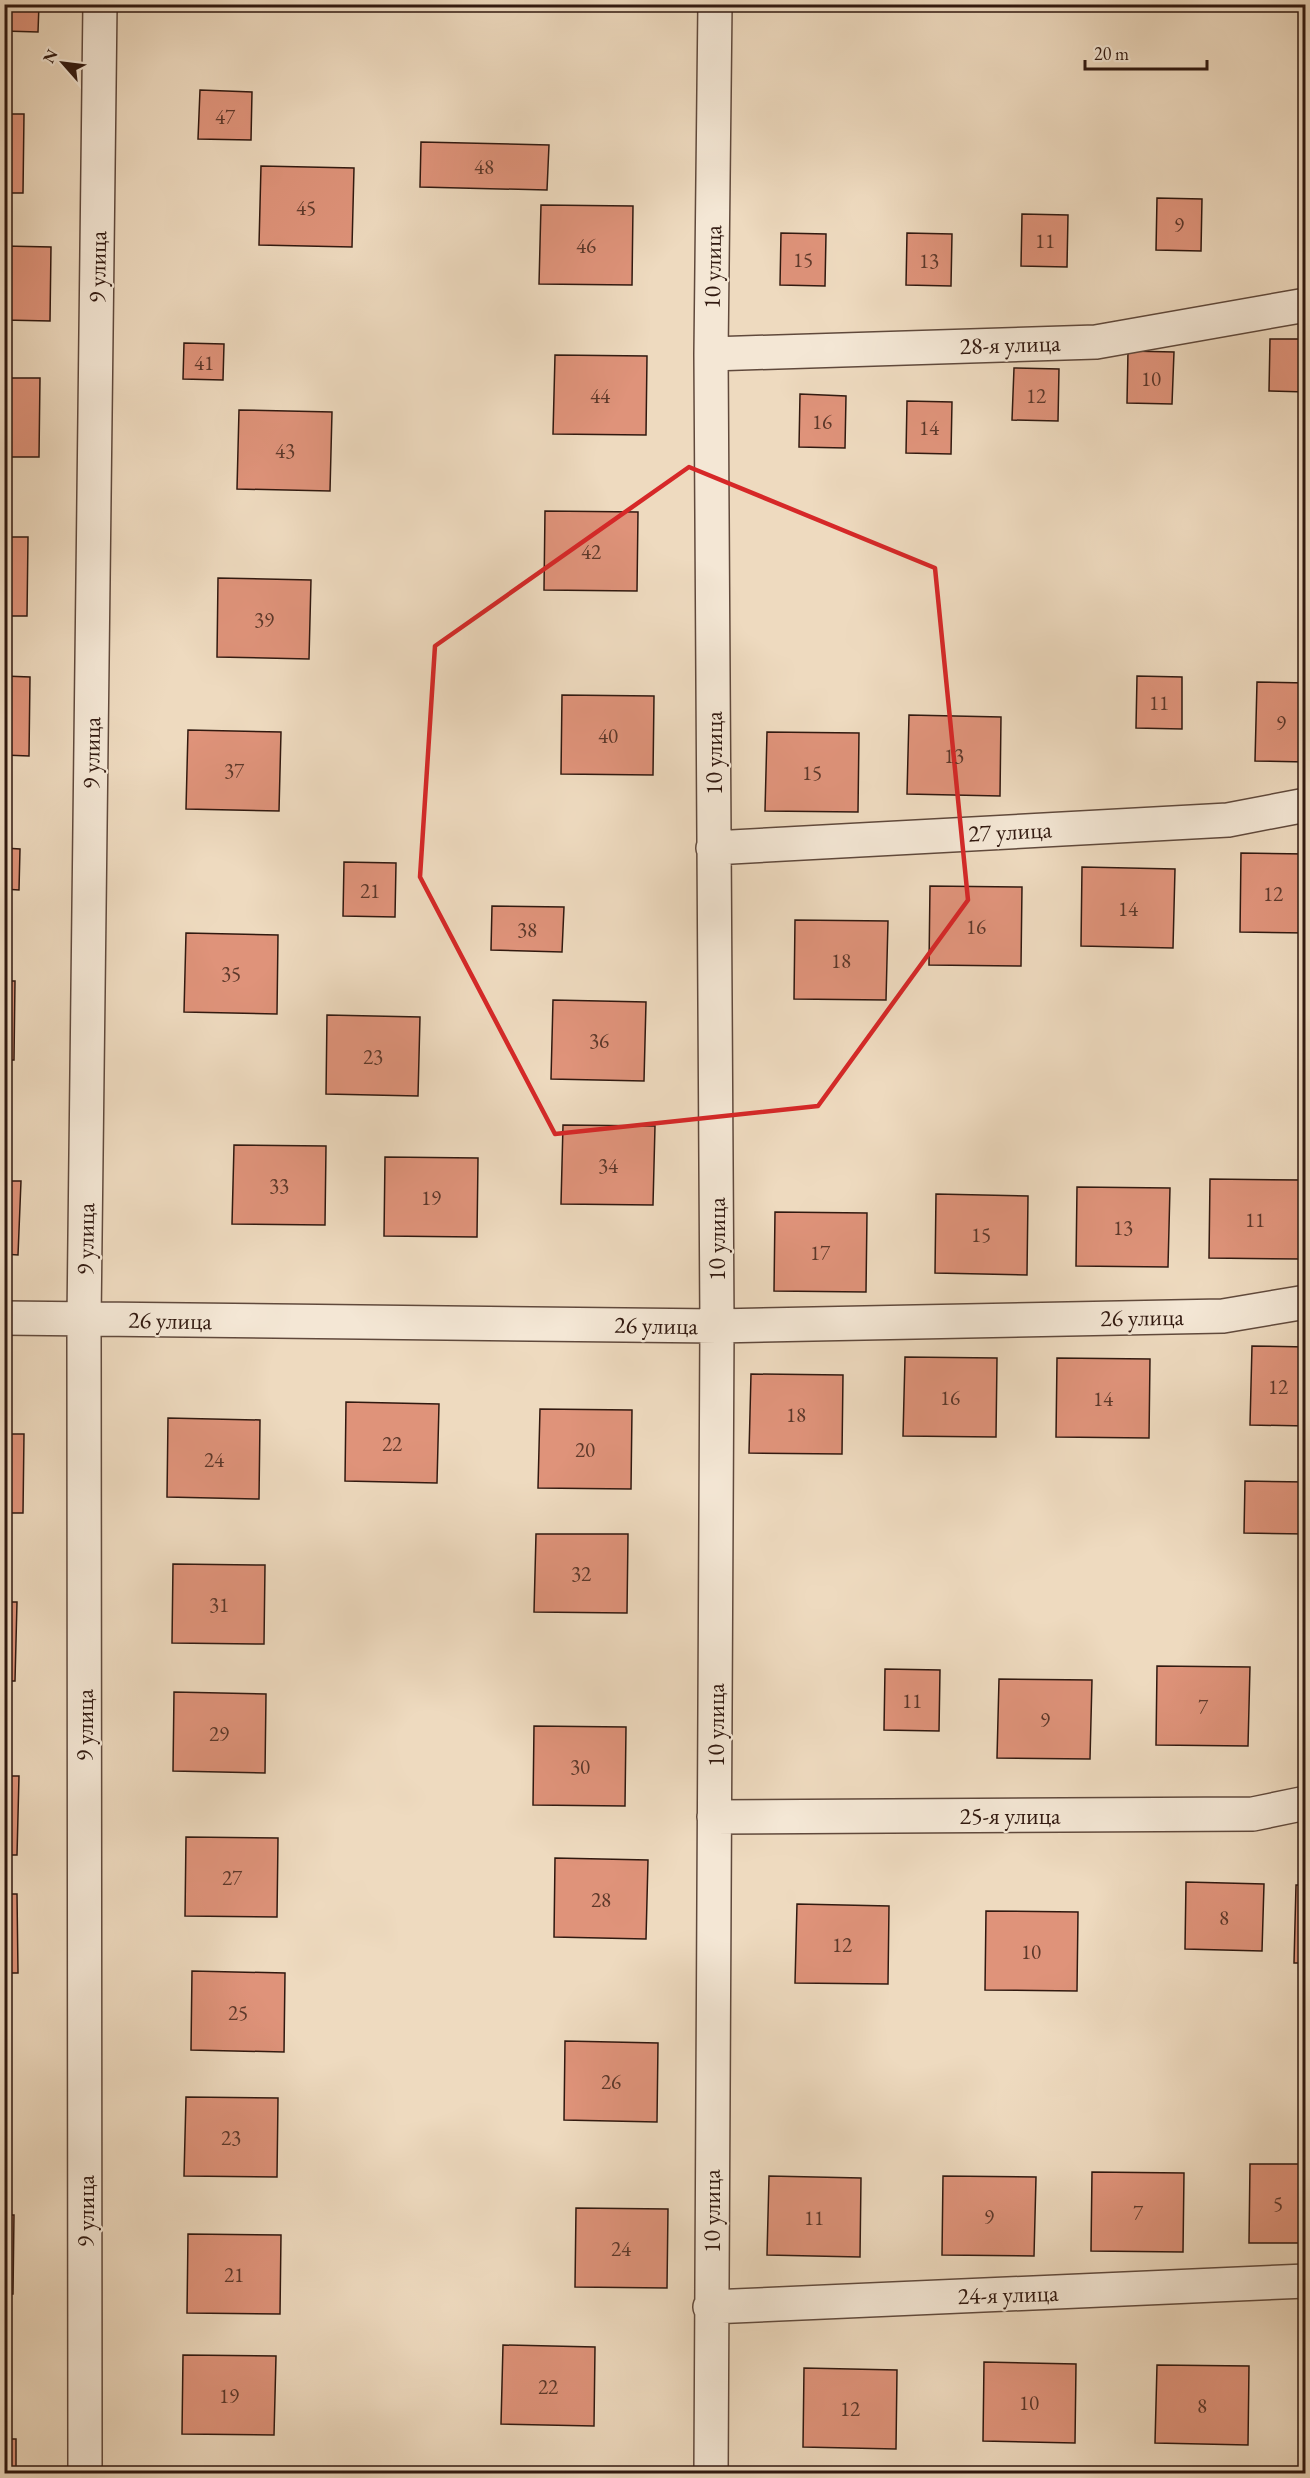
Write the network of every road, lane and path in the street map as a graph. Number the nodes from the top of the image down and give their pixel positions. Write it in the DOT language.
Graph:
graph roads {
  1 [pos="100,4"];
  2 [pos="715,4"];
  3 [pos="1305,305"];
  4 [pos="711,354"];
  5 [pos="1305,805"];
  6 [pos="713,848"];
  7 [pos="1305,1302"];
  8 [pos="4,1318"];
  9 [pos="84,1320"];
  10 [pos="717,1326"];
  11 [pos="1305,1803"];
  12 [pos="714,1816"];
  13 [pos="1305,2281"];
  14 [pos="710,2307"];
  15 [pos="85,2474"];
  16 [pos="711,2474"];
  1 -- 9 [label="street, 9 улица"];
  2 -- 4 [label="street, 10 улица"];
  3 -- 4 [label="street, 28-я улица"];
  4 -- 6 [label="street, 10 улица"];
  5 -- 6 [label="street, 27 улица"];
  6 -- 10 [label="street, 10 улица"];
  7 -- 10 [label="street, 26 улица"];
  8 -- 9 [label="street, 26 улица"];
  9 -- 10 [label="street, 26 улица"];
  9 -- 15 [label="street, 9 улица"];
  10 -- 12 [label="street, 10 улица"];
  11 -- 12 [label="street, 25-я улица"];
  12 -- 14 [label="street, 10 улица"];
  13 -- 14 [label="street, 24-я улица"];
  14 -- 16 [label="street, 10 улица"];
}
